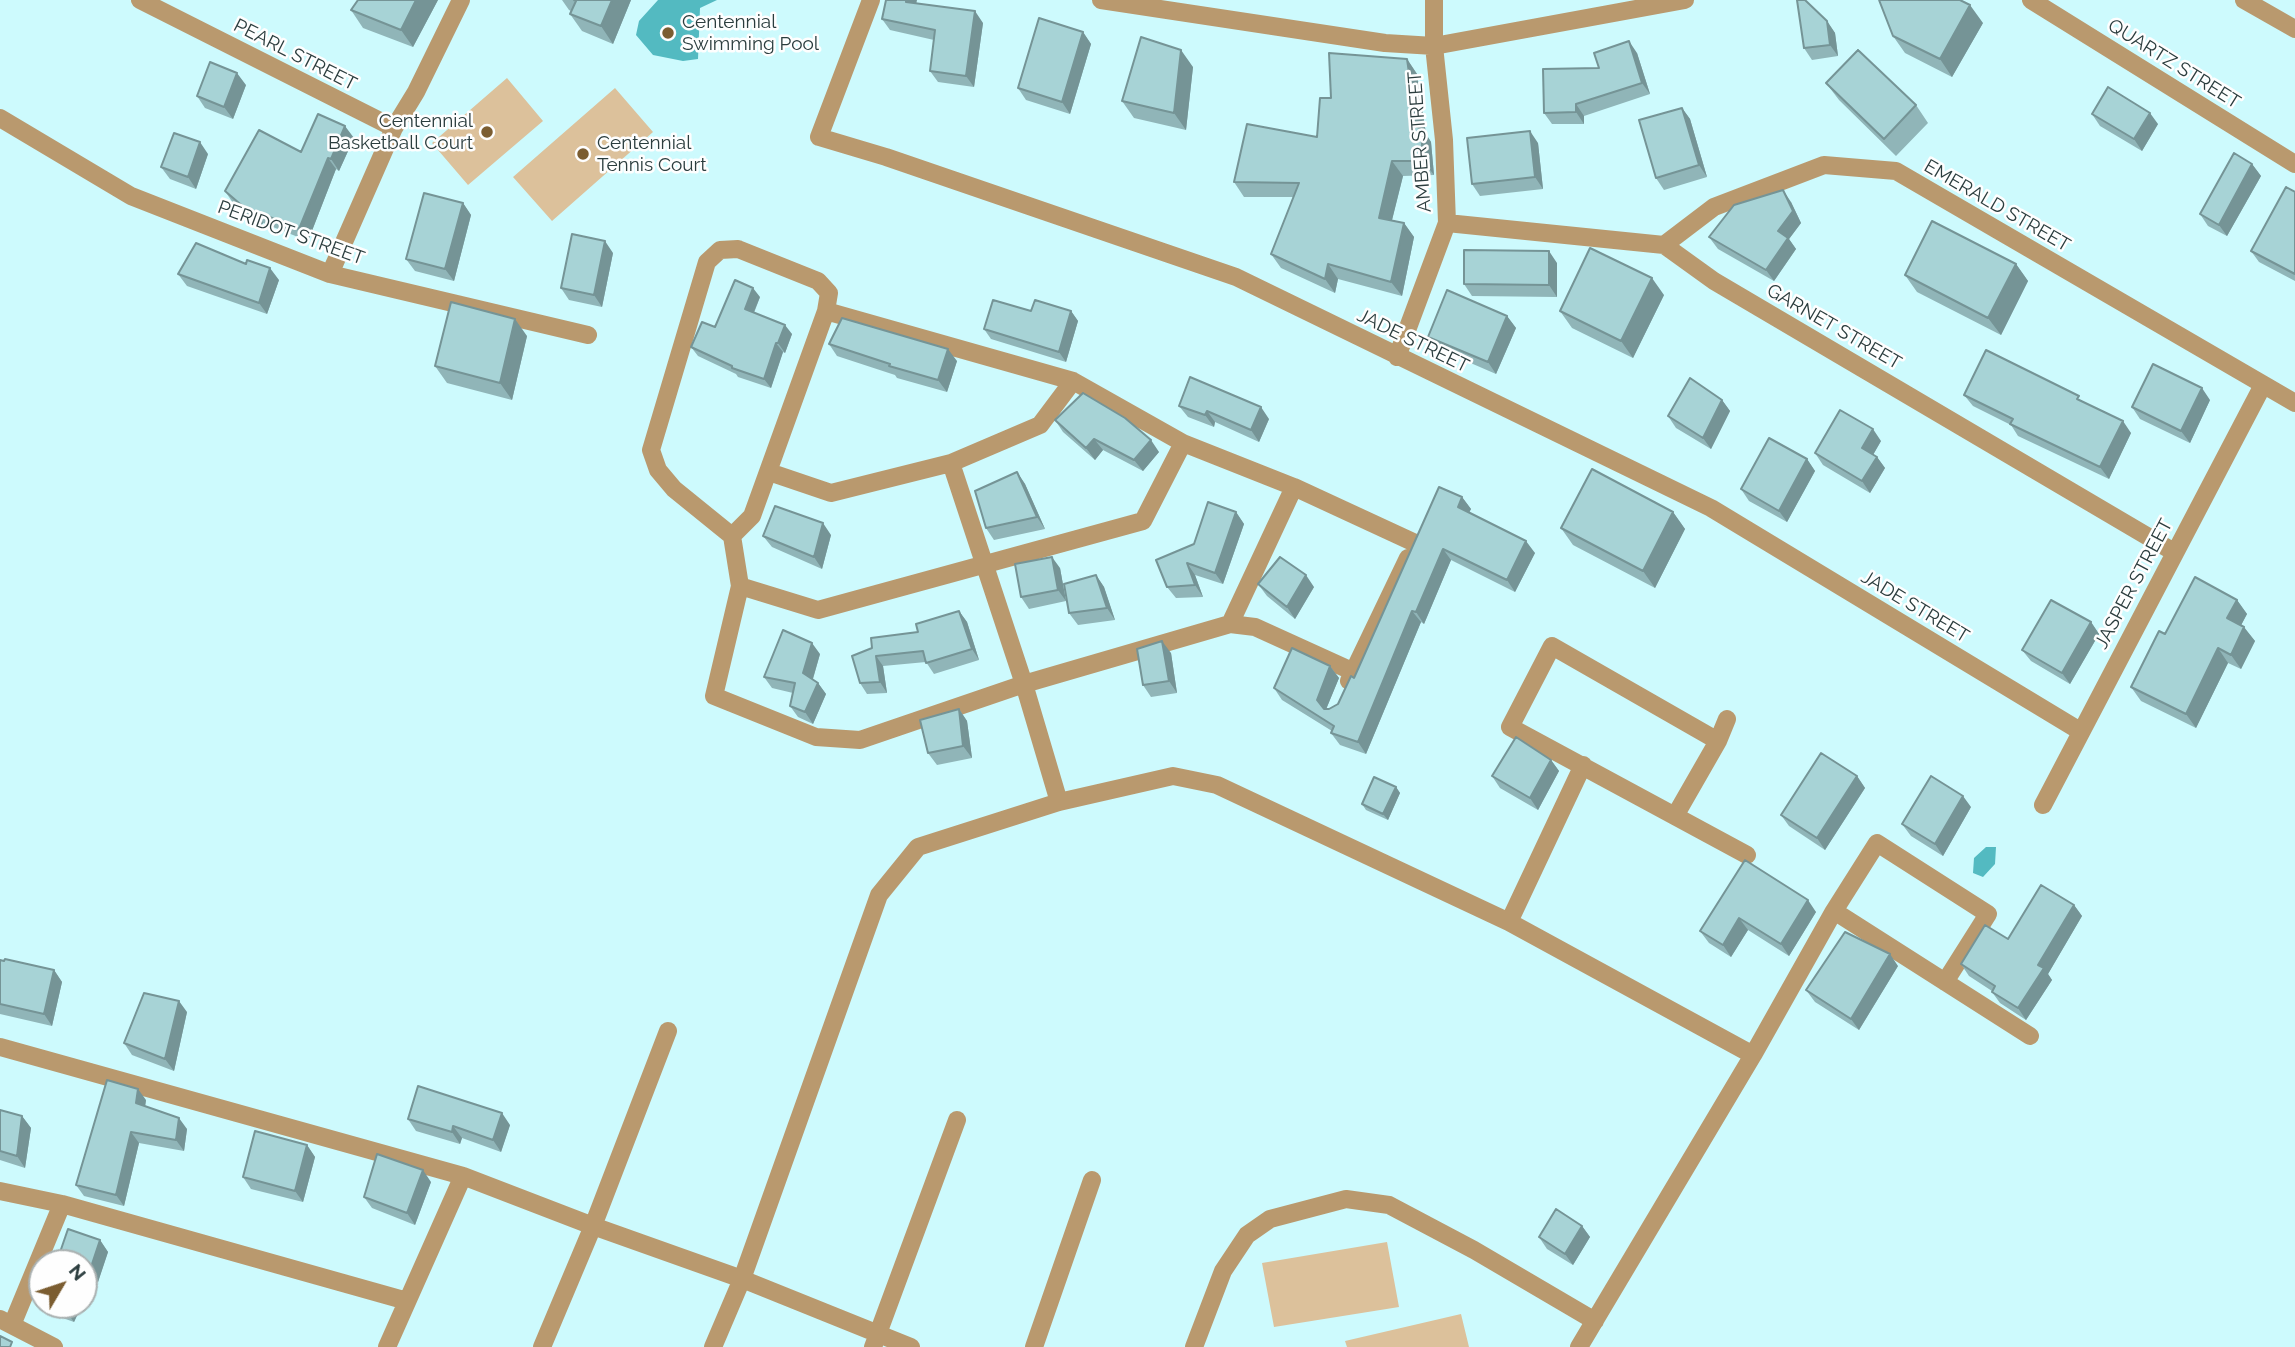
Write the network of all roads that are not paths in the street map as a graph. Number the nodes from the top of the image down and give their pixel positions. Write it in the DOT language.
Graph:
graph roads {
  1 [pos="140,0"];
  2 [pos="461,0"];
  3 [pos="871,0"];
  4 [pos="1101,0"];
  5 [pos="1434,0"];
  6 [pos="1685,0"];
  7 [pos="2031,0"];
  8 [pos="2244,0"];
  9 [pos="2295,29"];
  10 [pos="1434,46"];
  11 [pos="0,118"];
  12 [pos="394,128"];
  13 [pos="2295,164"];
  14 [pos="1447,223"];
  15 [pos="1664,244"];
  16 [pos="330,274"];
  17 [pos="826,310"];
  18 [pos="587,335"];
  19 [pos="1397,357"];
  20 [pos="1073,381"];
  21 [pos="2263,385"];
  22 [pos="2295,402"];
  23 [pos="1183,443"];
  24 [pos="951,463"];
  25 [pos="769,472"];
  26 [pos="1294,487"];
  27 [pos="732,536"];
  28 [pos="2174,552"];
  29 [pos="985,565"];
  30 [pos="740,586"];
  31 [pos="1230,624"];
  32 [pos="1354,672"];
  33 [pos="1024,684"];
  34 [pos="1342,697"];
  35 [pos="1727,719"];
  36 [pos="2080,731"];
  37 [pos="1718,741"];
  38 [pos="1583,765"];
  39 [pos="1059,803"];
  40 [pos="2043,805"];
  41 [pos="1675,816"];
  42 [pos="1746,855"];
  43 [pos="1834,911"];
  44 [pos="1509,922"];
  45 [pos="1945,982"];
  46 [pos="668,1031"];
  47 [pos="2030,1036"];
  48 [pos="0,1047"];
  49 [pos="1753,1055"];
  50 [pos="957,1120"];
  51 [pos="463,1176"];
  52 [pos="1091,1180"];
  53 [pos="0,1191"];
  54 [pos="62,1204"];
  55 [pos="593,1226"];
  56 [pos="742,1279"];
  57 [pos="407,1301"];
  58 [pos="1595,1321"];
  59 [pos="6,1322"];
  60 [pos="876,1341"];
  61 [pos="54,1347"];
  62 [pos="387,1347"];
  63 [pos="542,1347"];
  64 [pos="713,1347"];
  65 [pos="911,1347"];
  66 [pos="1034,1347"];
  67 [pos="1194,1347"];
  68 [pos="1578,1347"];
  1 -- 12 [label="street, PEARL STREET"];
  2 -- 12 [label="street"];
  3 -- 19 [label="street, JADE STREET"];
  4 -- 10 [label="street"];
  5 -- 10 [label="street, AMBER STREET"];
  6 -- 10 [label="street"];
  7 -- 13 [label="street, QUARTZ STREET"];
  8 -- 9 [label="street"];
  10 -- 14 [label="street, AMBER STREET"];
  11 -- 16 [label="street, PERIDOT STREET"];
  12 -- 16 [label="street"];
  14 -- 15 [label="street"];
  14 -- 19 [label="street, AMBER STREET"];
  15 -- 21 [label="street, EMERALD STREET"];
  15 -- 28 [label="street, GARNET STREET"];
  16 -- 18 [label="street, PERIDOT STREET"];
  17 -- 20 [label="street"];
  17 -- 25 [label="street"];
  17 -- 27 [label="street"];
  19 -- 36 [label="street, JADE STREET"];
  20 -- 23 [label="street"];
  20 -- 24 [label="street"];
  21 -- 22 [label="street, EMERALD STREET"];
  21 -- 28 [label="street, JASPER STREET"];
  23 -- 26 [label="street"];
  23 -- 29 [label="street"];
  24 -- 25 [label="street"];
  24 -- 29 [label="street"];
  25 -- 27 [label="street"];
  26 -- 31 [label="street"];
  26 -- 32 [label="street"];
  27 -- 30 [label="street"];
  28 -- 36 [label="street, JASPER STREET"];
  29 -- 30 [label="street"];
  29 -- 33 [label="street"];
  30 -- 33 [label="street"];
  31 -- 32 [label="street"];
  31 -- 33 [label="street"];
  32 -- 34 [label="street"];
  33 -- 39 [label="street"];
  35 -- 37 [label="street"];
  36 -- 40 [label="street, JASPER STREET"];
  37 -- 38 [label="street"];
  37 -- 41 [label="street"];
  38 -- 41 [label="street"];
  38 -- 44 [label="street"];
  39 -- 44 [label="street"];
  39 -- 56 [label="street"];
  41 -- 42 [label="street"];
  43 -- 45 [label="street"];
  43 -- 45 [label="street"];
  43 -- 49 [label="street"];
  44 -- 49 [label="street"];
  45 -- 47 [label="street"];
  46 -- 55 [label="street"];
  48 -- 51 [label="street"];
  49 -- 58 [label="street"];
  50 -- 60 [label="street"];
  51 -- 55 [label="street"];
  51 -- 57 [label="street"];
  52 -- 66 [label="street"];
  53 -- 54 [label="street"];
  54 -- 57 [label="street"];
  54 -- 59 [label="street"];
  55 -- 56 [label="street"];
  55 -- 63 [label="street"];
  56 -- 60 [label="street"];
  56 -- 64 [label="street"];
  57 -- 62 [label="street"];
  58 -- 67 [label="street"];
  58 -- 68 [label="street"];
  59 -- 61 [label="street"];
  60 -- 65 [label="street"];
}
